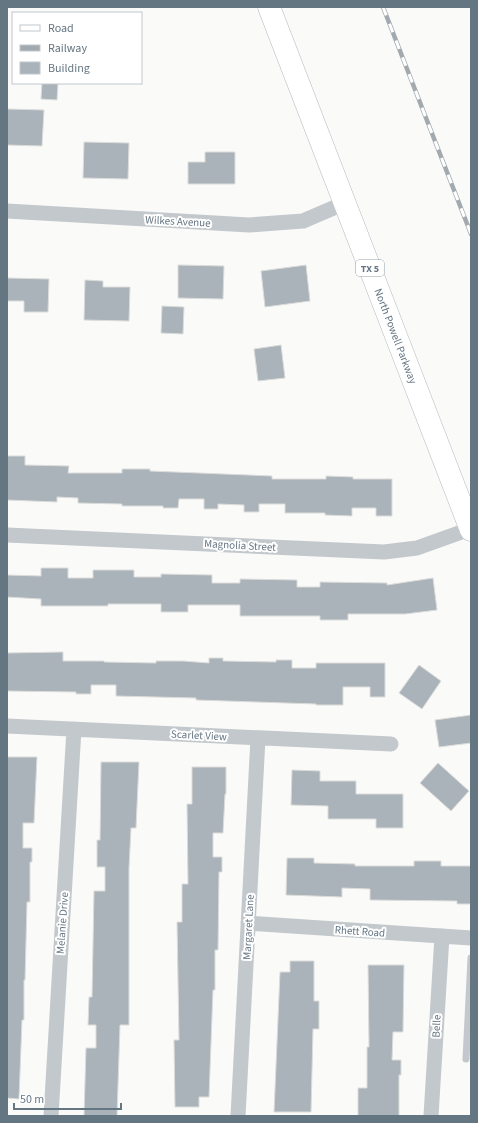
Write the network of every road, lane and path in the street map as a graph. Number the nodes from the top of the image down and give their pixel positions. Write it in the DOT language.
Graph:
graph roads {
  1 [pos="269,7"];
  2 [pos="345,203"];
  3 [pos="7,211"];
  4 [pos="471,530"];
  5 [pos="7,535"];
  6 [pos="7,726"];
  7 [pos="74,730"];
  8 [pos="258,738"];
  9 [pos="391,744"];
  10 [pos="248,923"];
  11 [pos="442,936"];
  12 [pos="471,938"];
  13 [pos="471,958"];
  14 [pos="466,1059"];
  15 [pos="50,1116"];
  16 [pos="238,1116"];
  17 [pos="431,1116"];
  1 -- 2 [label="main road, North Powell Parkway / TX 5"];
  2 -- 3 [label="street, Wilkes Avenue"];
  2 -- 4 [label="main road, North Powell Parkway / TX 5"];
  4 -- 5 [label="street, Magnolia Street"];
  6 -- 7 [label="street, Scarlet View"];
  7 -- 8 [label="street, Scarlet View"];
  7 -- 15 [label="street, Melanie Drive"];
  8 -- 9 [label="street, Scarlet View"];
  8 -- 10 [label="street, Margaret Lane"];
  10 -- 11 [label="street, Rhett Road"];
  10 -- 16 [label="street, Margaret Lane"];
  11 -- 12 [label="street, Rhett Road"];
  11 -- 17 [label="street, Belle"];
  13 -- 14 [label="lane"];
}
